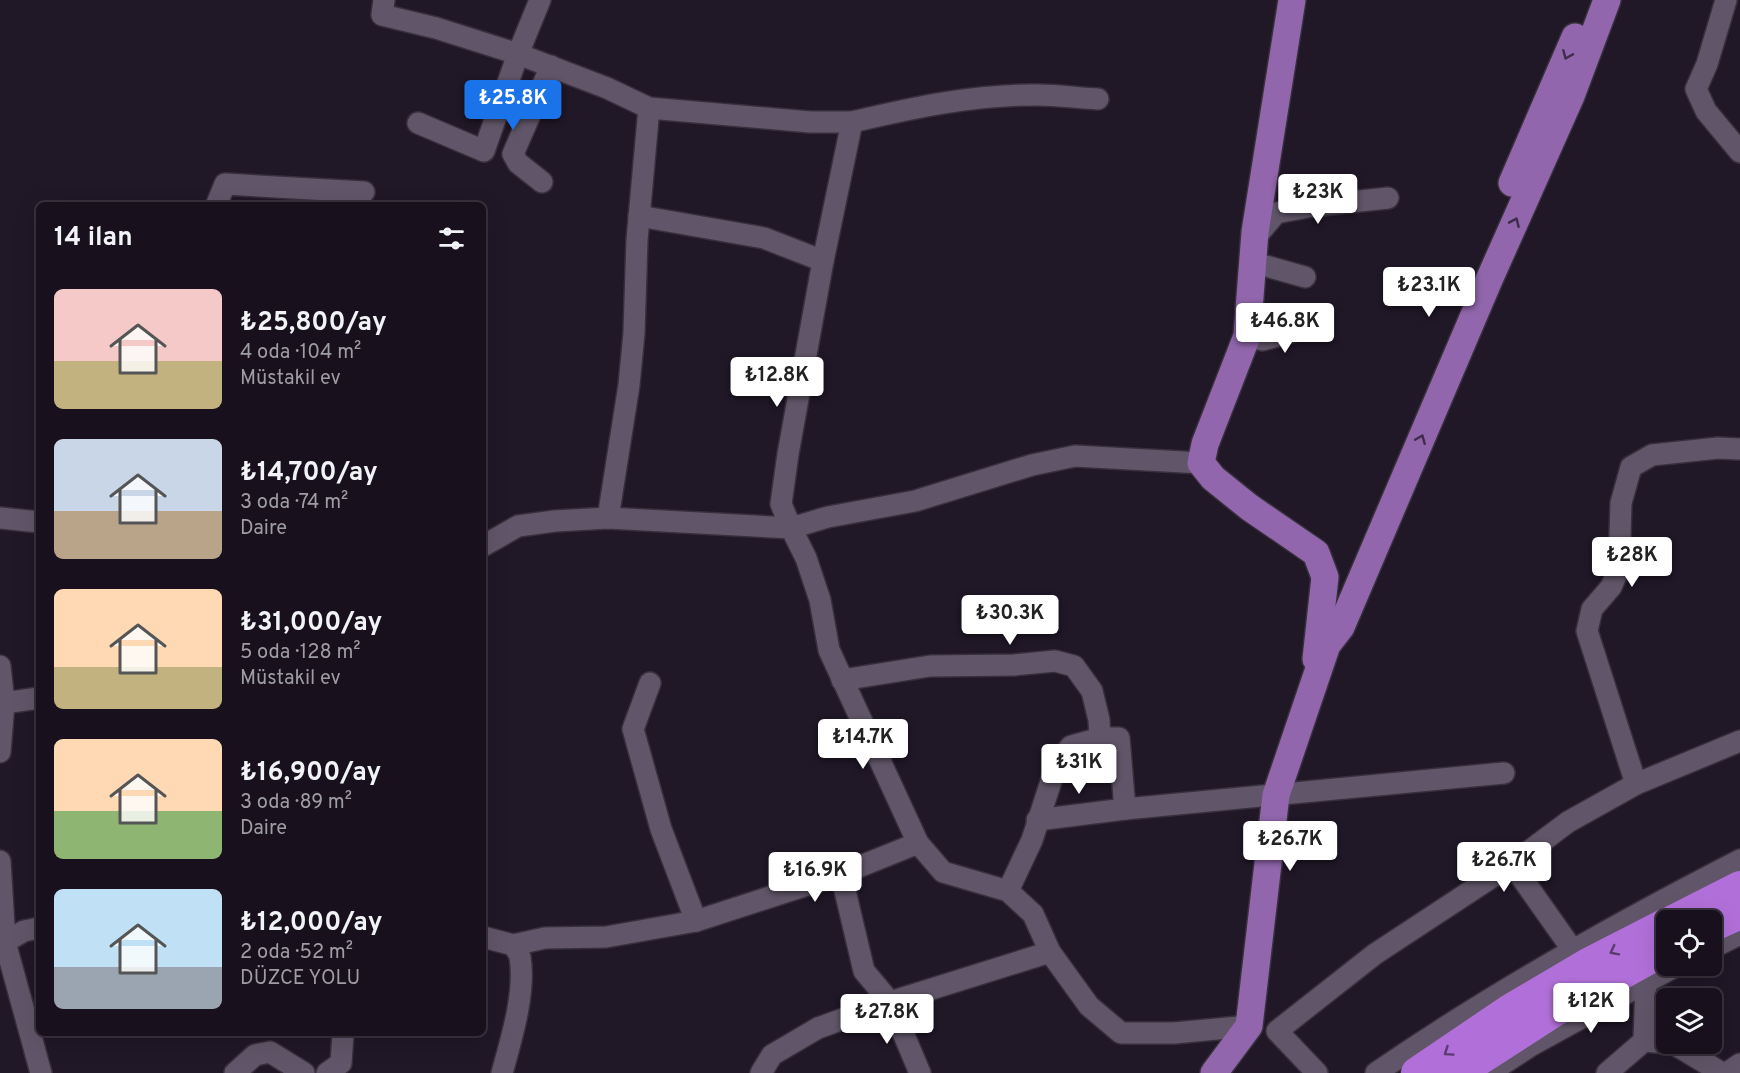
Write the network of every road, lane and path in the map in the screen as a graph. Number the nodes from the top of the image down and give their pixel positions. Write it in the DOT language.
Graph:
graph roads {
  1 [pos="384,0"];
  2 [pos="540,0"];
  3 [pos="1292,0"];
  4 [pos="1588,0"];
  5 [pos="1607,0"];
  6 [pos="1726,0"];
  7 [pos="519,54"];
  8 [pos="551,66"];
  9 [pos="1098,99"];
  10 [pos="649,108"];
  11 [pos="852,122"];
  12 [pos="417,123"];
  13 [pos="1740,152"];
  14 [pos="542,182"];
  15 [pos="364,192"];
  16 [pos="1388,198"];
  17 [pos="218,202"];
  18 [pos="639,216"];
  19 [pos="1255,232"];
  20 [pos="823,261"];
  21 [pos="1252,266"];
  22 [pos="1305,277"];
  23 [pos="1322,323"];
  24 [pos="1247,336"];
  25 [pos="1740,449"];
  26 [pos="1201,463"];
  27 [pos="0,518"];
  28 [pos="608,518"];
  29 [pos="36,522"];
  30 [pos="792,528"];
  31 [pos="486,544"];
  32 [pos="1327,645"];
  33 [pos="0,666"];
  34 [pos="842,680"];
  35 [pos="1314,681"];
  36 [pos="650,683"];
  37 [pos="36,698"];
  38 [pos="4,703"];
  39 [pos="1100,738"];
  40 [pos="1740,741"];
  41 [pos="0,752"];
  42 [pos="1504,773"];
  43 [pos="1636,784"];
  44 [pos="1276,795"];
  45 [pos="1125,809"];
  46 [pos="1037,820"];
  47 [pos="918,843"];
  48 [pos="0,861"];
  49 [pos="1740,861"];
  50 [pos="1512,864"];
  51 [pos="841,874"];
  52 [pos="1740,887"];
  53 [pos="1008,891"];
  54 [pos="1695,910"];
  55 [pos="1740,913"];
  56 [pos="696,921"];
  57 [pos="1722,921"];
  58 [pos="36,929"];
  59 [pos="1656,929"];
  60 [pos="1740,934"];
  61 [pos="486,938"];
  62 [pos="6,942"];
  63 [pos="1722,943"];
  64 [pos="513,945"];
  65 [pos="1572,949"];
  66 [pos="1050,952"];
  67 [pos="1656,955"];
  68 [pos="1656,976"];
  69 [pos="1646,981"];
  70 [pos="890,1002"];
  71 [pos="1249,1026"];
  72 [pos="343,1036"];
  73 [pos="1644,1041"];
  74 [pos="1656,1042"];
  75 [pos="1691,1054"];
  76 [pos="1740,1064"];
  77 [pos="41,1073"];
  78 [pos="235,1073"];
  79 [pos="304,1073"];
  80 [pos="327,1073"];
  81 [pos="502,1073"];
  82 [pos="761,1073"];
  83 [pos="920,1073"];
  84 [pos="1214,1073"];
  85 [pos="1317,1073"];
  86 [pos="1376,1073"];
  87 [pos="1417,1073"];
  88 [pos="1458,1073"];
  89 [pos="1489,1073"];
  90 [pos="1607,1073"];
  91 [pos="1722,1073"];
  92 [pos="1727,1073"];
  1 -- 7 [label="street"];
  2 -- 7 [label="street"];
  3 -- 19 [label="main road"];
  4 -- 32 [label="main road, one-way"];
  32 -- 5 [label="main road, one-way"];
  6 -- 13 [label="street"];
  7 -- 8 [label="street"];
  7 -- 12 [label="street"];
  8 -- 10 [label="street"];
  8 -- 14 [label="street"];
  9 -- 11 [label="street"];
  10 -- 11 [label="street"];
  10 -- 18 [label="street"];
  11 -- 20 [label="street"];
  15 -- 17 [label="street"];
  16 -- 19 [label="street"];
  18 -- 20 [label="street"];
  18 -- 28 [label="street"];
  19 -- 21 [label="main road"];
  20 -- 30 [label="street"];
  21 -- 22 [label="street"];
  21 -- 24 [label="main road"];
  23 -- 24 [label="street"];
  24 -- 26 [label="main road"];
  25 -- 43 [label="street"];
  26 -- 30 [label="street"];
  26 -- 35 [label="main road"];
  27 -- 29 [label="street"];
  28 -- 30 [label="street"];
  28 -- 31 [label="street"];
  30 -- 34 [label="street"];
  32 -- 35 [label="main road"];
  33 -- 38 [label="street"];
  34 -- 39 [label="street"];
  34 -- 47 [label="street"];
  35 -- 44 [label="main road"];
  36 -- 56 [label="street"];
  37 -- 38 [label="street"];
  38 -- 41 [label="street"];
  39 -- 45 [label="street"];
  39 -- 46 [label="street"];
  40 -- 43 [label="street"];
  42 -- 44 [label="street"];
  43 -- 50 [label="street"];
  44 -- 45 [label="street"];
  44 -- 71 [label="main road"];
  45 -- 46 [label="street"];
  46 -- 53 [label="street"];
  47 -- 51 [label="street"];
  47 -- 53 [label="street"];
  48 -- 62 [label="street"];
  49 -- 65 [label="street"];
  50 -- 65 [label="street"];
  50 -- 85 [label="street"];
  51 -- 56 [label="street"];
  51 -- 70 [label="street"];
  52 -- 54 [label="highway"];
  53 -- 66 [label="street"];
  55 -- 57 [label="highway"];
  56 -- 64 [label="street"];
  58 -- 62 [label="street"];
  59 -- 87 [label="highway, one-way"];
  60 -- 63 [label="street"];
  61 -- 64 [label="street"];
  62 -- 77 [label="street"];
  64 -- 81 [label="street"];
  65 -- 86 [label="street"];
  66 -- 70 [label="street"];
  66 -- 71 [label="street"];
  67 -- 88 [label="highway"];
  68 -- 69 [label="street"];
  69 -- 73 [label="street"];
  69 -- 89 [label="street"];
  70 -- 82 [label="street"];
  70 -- 83 [label="street"];
  71 -- 84 [label="main road"];
  72 -- 80 [label="street"];
  73 -- 74 [label="street"];
  73 -- 90 [label="street"];
  75 -- 91 [label="street"];
  76 -- 92 [label="street"];
  78 -- 79 [label="street"];
}
